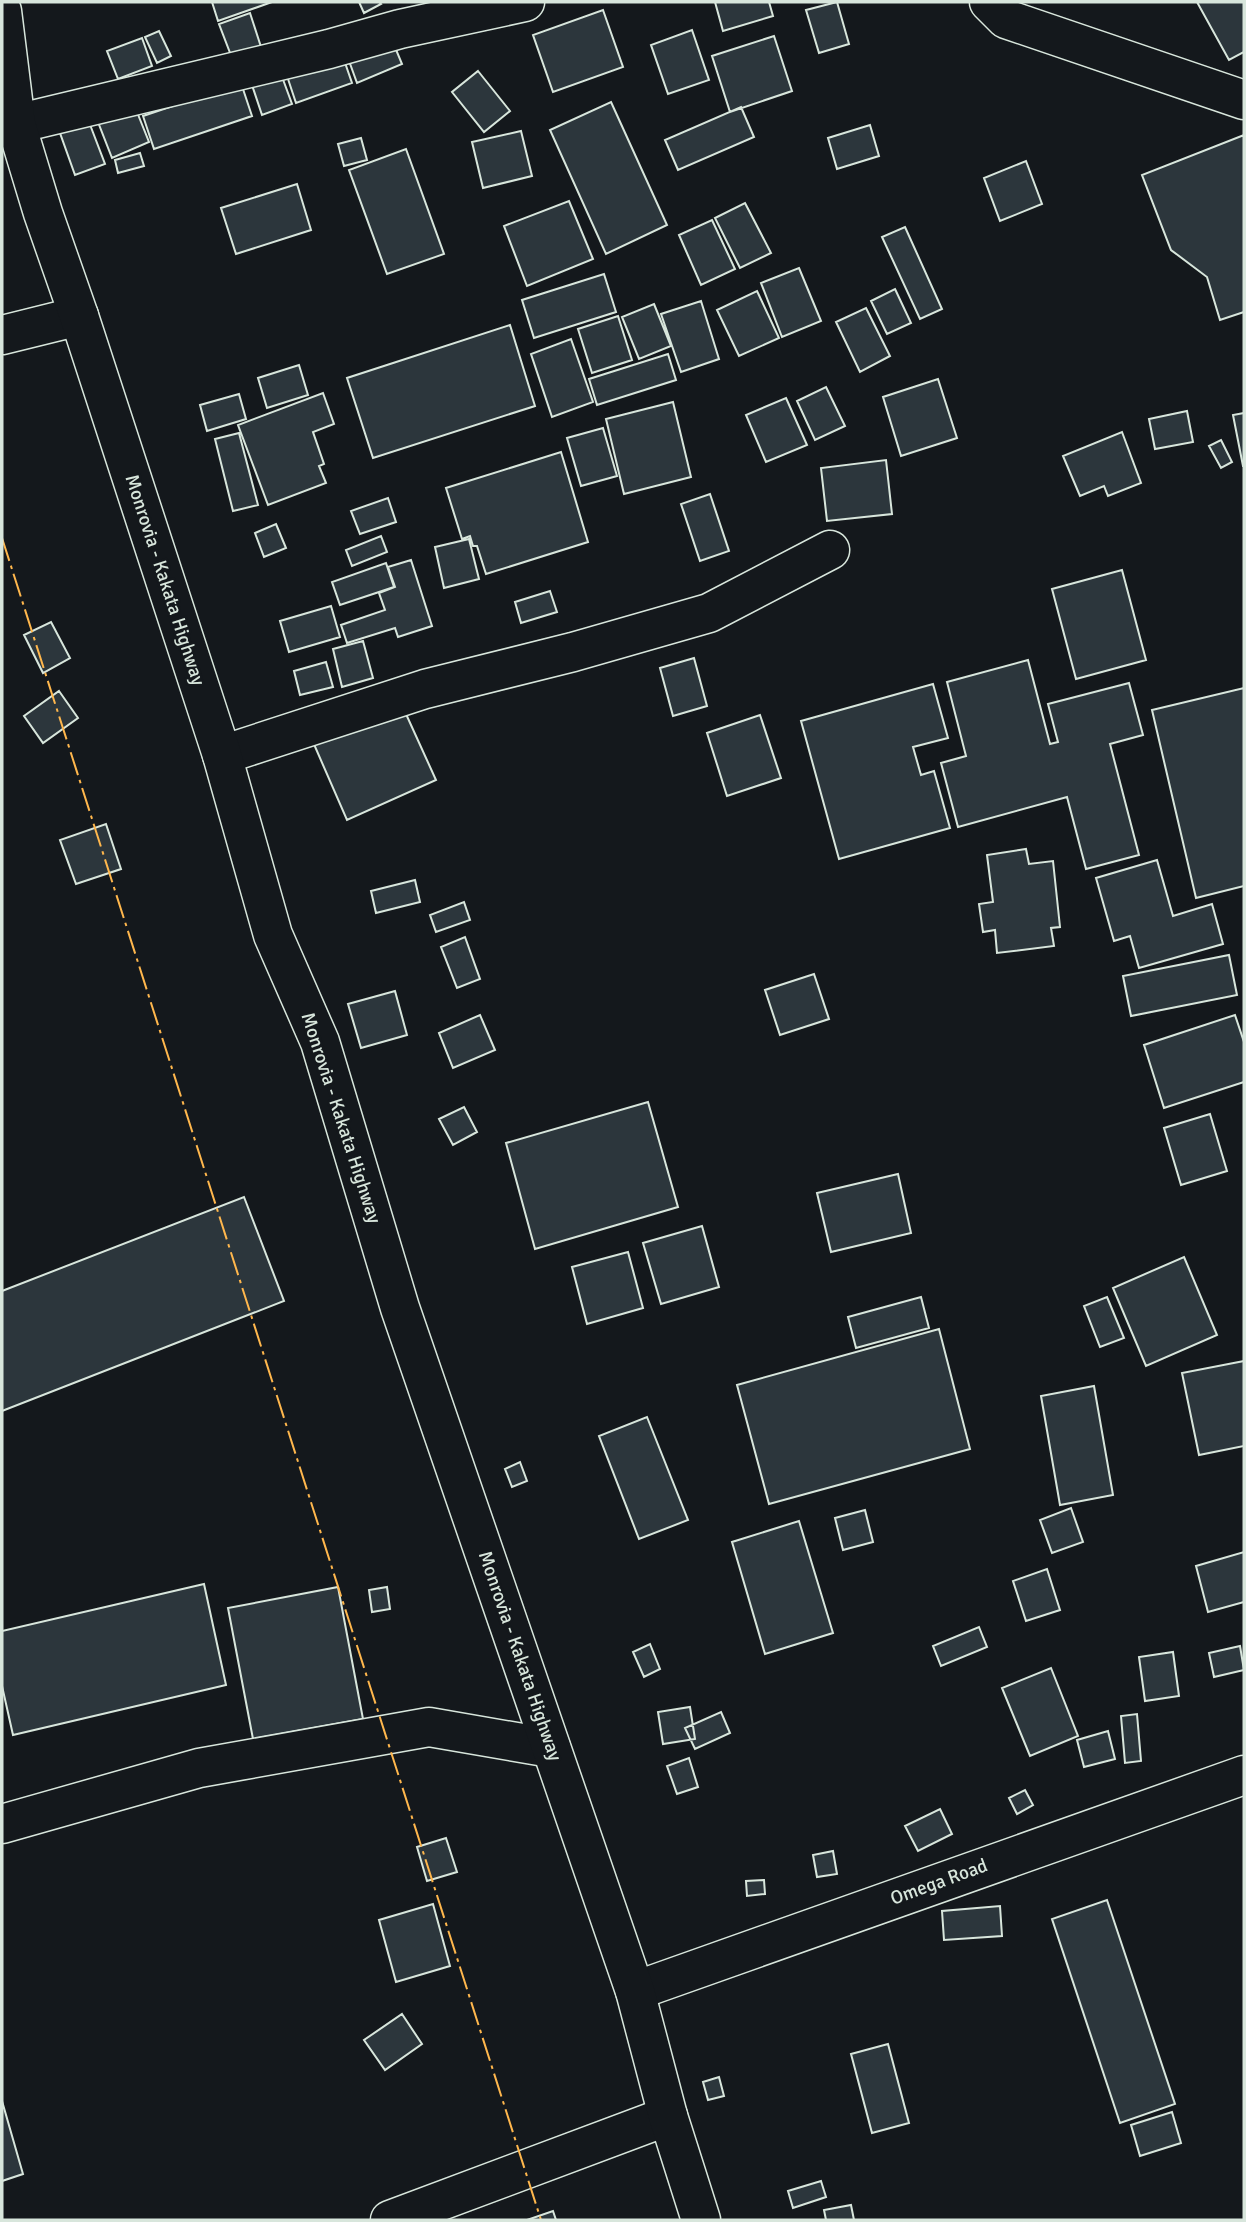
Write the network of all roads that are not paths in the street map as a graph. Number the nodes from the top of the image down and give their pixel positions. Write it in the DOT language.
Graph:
graph roads {
  1 [pos="525,2"];
  2 [pos="989,2"];
  3 [pos="2,12"];
  4 [pos="1244,100"];
  5 [pos="16,124"];
  6 [pos="79,316"];
  7 [pos="2,335"];
  8 [pos="830,550"];
  9 [pos="222,755"];
  10 [pos="551,1748"];
  11 [pos="1244,1775"];
  12 [pos="2,1824"];
  13 [pos="635,1991"];
  14 [pos="668,2116"];
  15 [pos="390,2220"];
  16 [pos="701,2220"];
  1 -- 5 [label="main road"];
  2 -- 4 [label="main road"];
  3 -- 5 [label="main road, Monrovia - Kakata Highway"];
  5 -- 6 [label="main road, Monrovia - Kakata Highway"];
  6 -- 7 [label="main road"];
  6 -- 9 [label="main road, Monrovia - Kakata Highway"];
  8 -- 9 [label="main road"];
  9 -- 10 [label="main road, Monrovia - Kakata Highway"];
  10 -- 12 [label="main road"];
  10 -- 13 [label="main road, Monrovia - Kakata Highway"];
  11 -- 13 [label="main road, Omega Road"];
  13 -- 14 [label="main road, Monrovia - Kakata Highway"];
  14 -- 15 [label="main road"];
  14 -- 16 [label="main road, Monrovia - Kakata Highway"];
}
